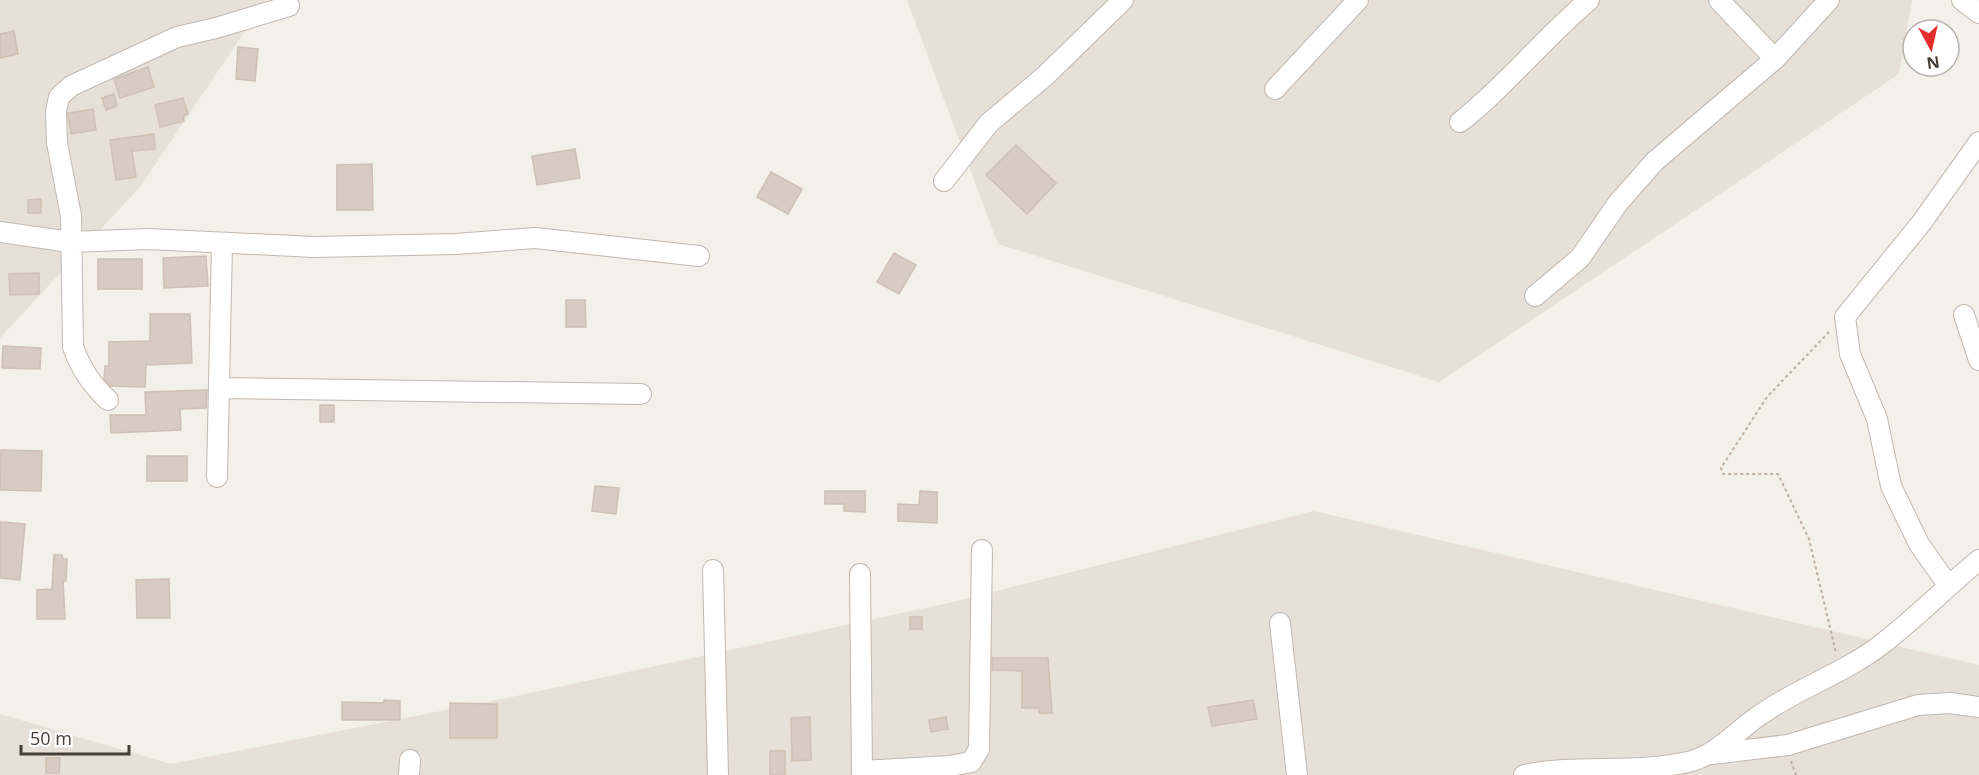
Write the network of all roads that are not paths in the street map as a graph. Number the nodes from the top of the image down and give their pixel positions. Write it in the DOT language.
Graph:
graph roads {
  1 [pos="1123,0"];
  2 [pos="1358,0"];
  3 [pos="1719,0"];
  4 [pos="1828,0"];
  5 [pos="1962,0"];
  6 [pos="1582,2"];
  7 [pos="289,6"];
  8 [pos="1979,13"];
  9 [pos="1775,59"];
  10 [pos="1275,88"];
  11 [pos="1460,122"];
  12 [pos="1979,142"];
  13 [pos="944,181"];
  14 [pos="0,232"];
  15 [pos="70,242"];
  16 [pos="222,244"];
  17 [pos="699,256"];
  18 [pos="1535,296"];
  19 [pos="1964,315"];
  20 [pos="1979,360"];
  21 [pos="220,388"];
  22 [pos="641,394"];
  23 [pos="108,399"];
  24 [pos="217,477"];
  25 [pos="982,550"];
  26 [pos="1979,560"];
  27 [pos="713,570"];
  28 [pos="860,574"];
  29 [pos="1948,585"];
  30 [pos="1280,623"];
  31 [pos="1979,707"];
  32 [pos="1707,754"];
  33 [pos="1640,771"];
  34 [pos="862,773"];
  35 [pos="718,775"];
  36 [pos="1297,775"];
  37 [pos="1524,775"];
  1 -- 13 [label="street"];
  2 -- 10 [label="street"];
  3 -- 9 [label="street"];
  4 -- 9 [label="street"];
  5 -- 8 [label="street"];
  6 -- 11 [label="street"];
  7 -- 15 [label="street"];
  9 -- 18 [label="street"];
  12 -- 29 [label="street"];
  14 -- 15 [label="street"];
  15 -- 16 [label="street"];
  15 -- 23 [label="street"];
  16 -- 17 [label="street"];
  16 -- 21 [label="street"];
  19 -- 20 [label="street"];
  21 -- 22 [label="street"];
  21 -- 24 [label="street"];
  25 -- 34 [label="street"];
  26 -- 29 [label="street"];
  27 -- 35 [label="street"];
  28 -- 34 [label="street"];
  29 -- 32 [label="street"];
  30 -- 36 [label="street"];
  31 -- 32 [label="street"];
  32 -- 33 [label="street"];
  33 -- 37 [label="street"];
}
